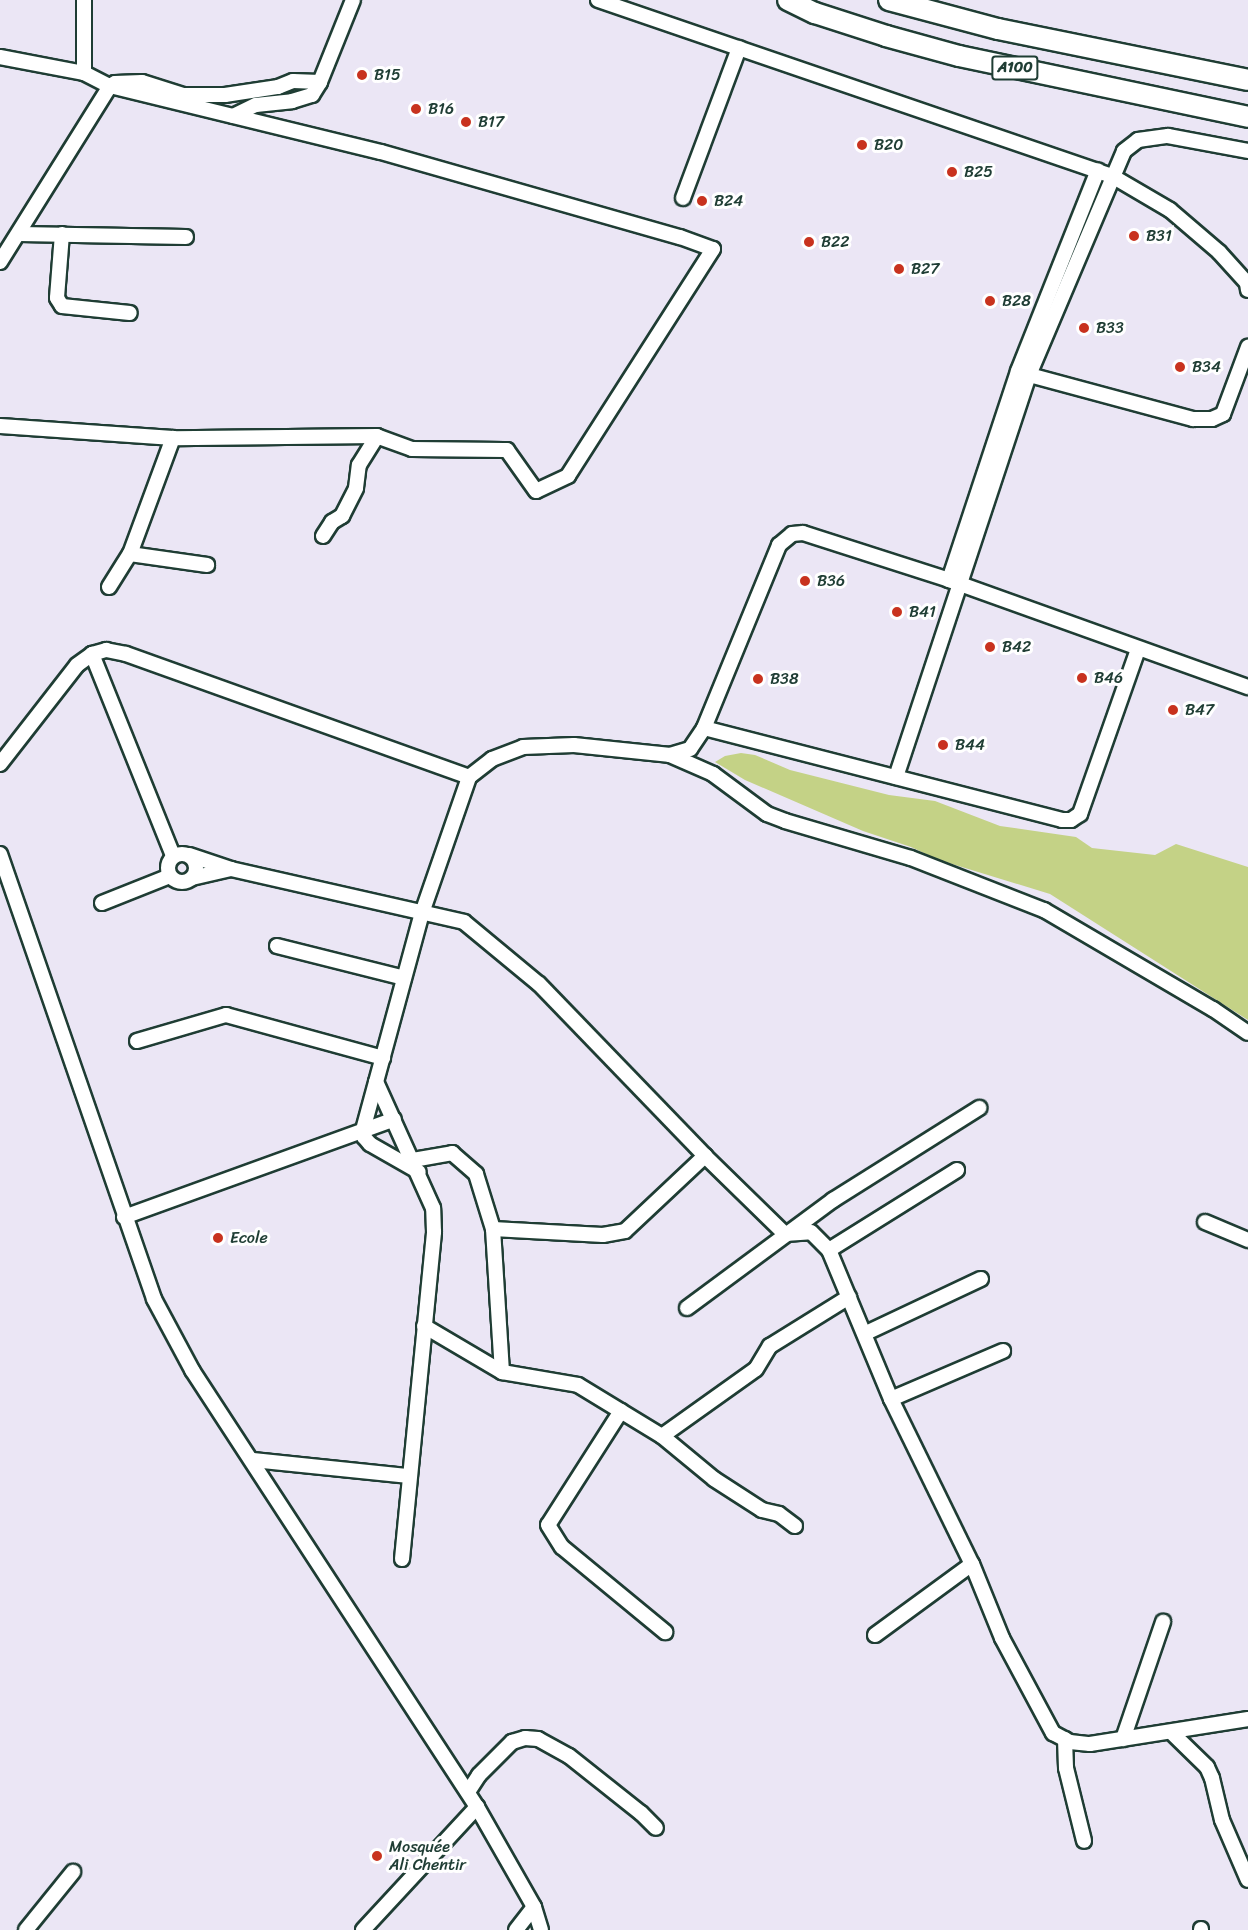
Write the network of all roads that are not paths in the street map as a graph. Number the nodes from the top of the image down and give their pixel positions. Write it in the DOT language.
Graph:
graph roads {
  1 [pos="84,0"];
  2 [pos="353,0"];
  3 [pos="598,0"];
  4 [pos="788,0"];
  5 [pos="889,0"];
  6 [pos="739,48"];
  7 [pos="0,57"];
  8 [pos="84,73"];
  9 [pos="1248,80"];
  10 [pos="320,82"];
  11 [pos="110,86"];
  12 [pos="177,99"];
  13 [pos="232,116"];
  14 [pos="1248,117"];
  15 [pos="1248,152"];
  16 [pos="1098,170"];
  17 [pos="1112,176"];
  18 [pos="683,198"];
  19 [pos="20,234"];
  20 [pos="62,234"];
  21 [pos="186,237"];
  22 [pos="0,262"];
  23 [pos="1248,290"];
  24 [pos="130,313"];
  25 [pos="1248,347"];
  26 [pos="1023,373"];
  27 [pos="0,426"];
  28 [pos="377,436"];
  29 [pos="173,438"];
  30 [pos="323,536"];
  31 [pos="130,554"];
  32 [pos="207,565"];
  33 [pos="955,583"];
  34 [pos="110,587"];
  35 [pos="1138,649"];
  36 [pos="92,654"];
  37 [pos="1248,687"];
  38 [pos="704,728"];
  39 [pos="670,755"];
  40 [pos="0,764"];
  41 [pos="469,777"];
  42 [pos="896,777"];
  43 [pos="0,854"];
  44 [pos="189,855"];
  45 [pos="173,856"];
  46 [pos="231,868"];
  47 [pos="170,876"];
  48 [pos="193,878"];
  49 [pos="102,903"];
  50 [pos="422,913"];
  51 [pos="277,946"];
  52 [pos="404,978"];
  53 [pos="1248,1032"];
  54 [pos="137,1041"];
  55 [pos="383,1058"];
  56 [pos="376,1082"];
  57 [pos="979,1108"];
  58 [pos="394,1119"];
  59 [pos="363,1130"];
  60 [pos="705,1156"];
  61 [pos="416,1166"];
  62 [pos="957,1170"];
  63 [pos="124,1218"];
  64 [pos="1204,1222"];
  65 [pos="493,1230"];
  66 [pos="785,1234"];
  67 [pos="1248,1240"];
  68 [pos="829,1250"];
  69 [pos="981,1279"];
  70 [pos="849,1297"];
  71 [pos="687,1308"];
  72 [pos="424,1326"];
  73 [pos="866,1333"];
  74 [pos="1003,1351"];
  75 [pos="502,1372"];
  76 [pos="891,1399"];
  77 [pos="621,1411"];
  78 [pos="662,1436"];
  79 [pos="253,1460"];
  80 [pos="409,1476"];
  81 [pos="795,1526"];
  82 [pos="402,1559"];
  83 [pos="972,1564"];
  84 [pos="1163,1622"];
  85 [pos="665,1632"];
  86 [pos="875,1635"];
  87 [pos="1248,1719"];
  88 [pos="1171,1732"];
  89 [pos="1065,1739"];
  90 [pos="1123,1739"];
  91 [pos="468,1792"];
  92 [pos="477,1807"];
  93 [pos="656,1828"];
  94 [pos="1084,1841"];
  95 [pos="73,1872"];
  96 [pos="1248,1880"];
  97 [pos="534,1907"];
  98 [pos="26,1930"];
  99 [pos="363,1930"];
  100 [pos="516,1930"];
  101 [pos="541,1930"];
  1 -- 8 [label="street"];
  2 -- 10 [label="street"];
  3 -- 6 [label="street"];
  4 -- 14 [label="highway, A100 / A100"];
  5 -- 9 [label="highway, A100 / A100"];
  6 -- 16 [label="street"];
  6 -- 18 [label="street"];
  7 -- 8 [label="street"];
  8 -- 11 [label="street"];
  10 -- 12 [label="street"];
  10 -- 13 [label="street"];
  11 -- 12 [label="street"];
  11 -- 19 [label="street"];
  12 -- 13 [label="street"];
  13 -- 28 [label="street"];
  15 -- 17 [label="street"];
  16 -- 17 [label="street"];
  16 -- 26 [label="street"];
  17 -- 23 [label="street"];
  17 -- 26 [label="street"];
  19 -- 20 [label="street"];
  19 -- 22 [label="street"];
  20 -- 21 [label="street"];
  20 -- 24 [label="street"];
  25 -- 26 [label="street"];
  26 -- 33 [label="street"];
  27 -- 29 [label="street"];
  28 -- 29 [label="street"];
  28 -- 30 [label="street"];
  29 -- 31 [label="street"];
  31 -- 32 [label="street"];
  31 -- 34 [label="street"];
  33 -- 35 [label="street"];
  33 -- 38 [label="street"];
  33 -- 42 [label="street"];
  35 -- 37 [label="street"];
  35 -- 42 [label="street"];
  36 -- 40 [label="street"];
  36 -- 41 [label="street"];
  36 -- 45 [label="street"];
  38 -- 39 [label="street"];
  38 -- 42 [label="street"];
  39 -- 41 [label="street"];
  39 -- 53 [label="street"];
  41 -- 50 [label="street"];
  43 -- 63 [label="street"];
  44 -- 45 [label="street"];
  44 -- 46 [label="street"];
  44 -- 48 [label="street"];
  45 -- 47 [label="street"];
  46 -- 48 [label="street"];
  46 -- 50 [label="street"];
  47 -- 48 [label="street"];
  47 -- 49 [label="street"];
  50 -- 52 [label="street"];
  50 -- 60 [label="street"];
  51 -- 52 [label="street"];
  52 -- 55 [label="street"];
  54 -- 55 [label="street"];
  55 -- 56 [label="street"];
  56 -- 58 [label="street"];
  56 -- 59 [label="street"];
  57 -- 66 [label="street"];
  58 -- 59 [label="street"];
  58 -- 61 [label="street"];
  59 -- 61 [label="street"];
  59 -- 63 [label="street"];
  60 -- 65 [label="street"];
  60 -- 66 [label="street"];
  61 -- 65 [label="street"];
  61 -- 72 [label="street"];
  62 -- 68 [label="street"];
  63 -- 79 [label="street"];
  64 -- 67 [label="street"];
  65 -- 75 [label="street"];
  66 -- 68 [label="street"];
  66 -- 71 [label="street"];
  68 -- 70 [label="street"];
  69 -- 73 [label="street"];
  70 -- 73 [label="street"];
  70 -- 78 [label="street"];
  72 -- 75 [label="street"];
  72 -- 80 [label="street"];
  73 -- 76 [label="street"];
  74 -- 76 [label="street"];
  75 -- 77 [label="street"];
  76 -- 83 [label="street"];
  77 -- 78 [label="street"];
  77 -- 85 [label="street"];
  78 -- 81 [label="street"];
  79 -- 80 [label="street"];
  79 -- 91 [label="street"];
  80 -- 82 [label="street"];
  83 -- 86 [label="street"];
  83 -- 89 [label="street"];
  84 -- 90 [label="street"];
  87 -- 88 [label="street"];
  88 -- 90 [label="street"];
  88 -- 96 [label="street"];
  89 -- 90 [label="street"];
  89 -- 94 [label="street"];
  91 -- 92 [label="street"];
  91 -- 93 [label="street"];
  92 -- 97 [label="street"];
  92 -- 99 [label="street"];
  95 -- 98 [label="street"];
  97 -- 100 [label="street"];
  97 -- 101 [label="street"];
}
